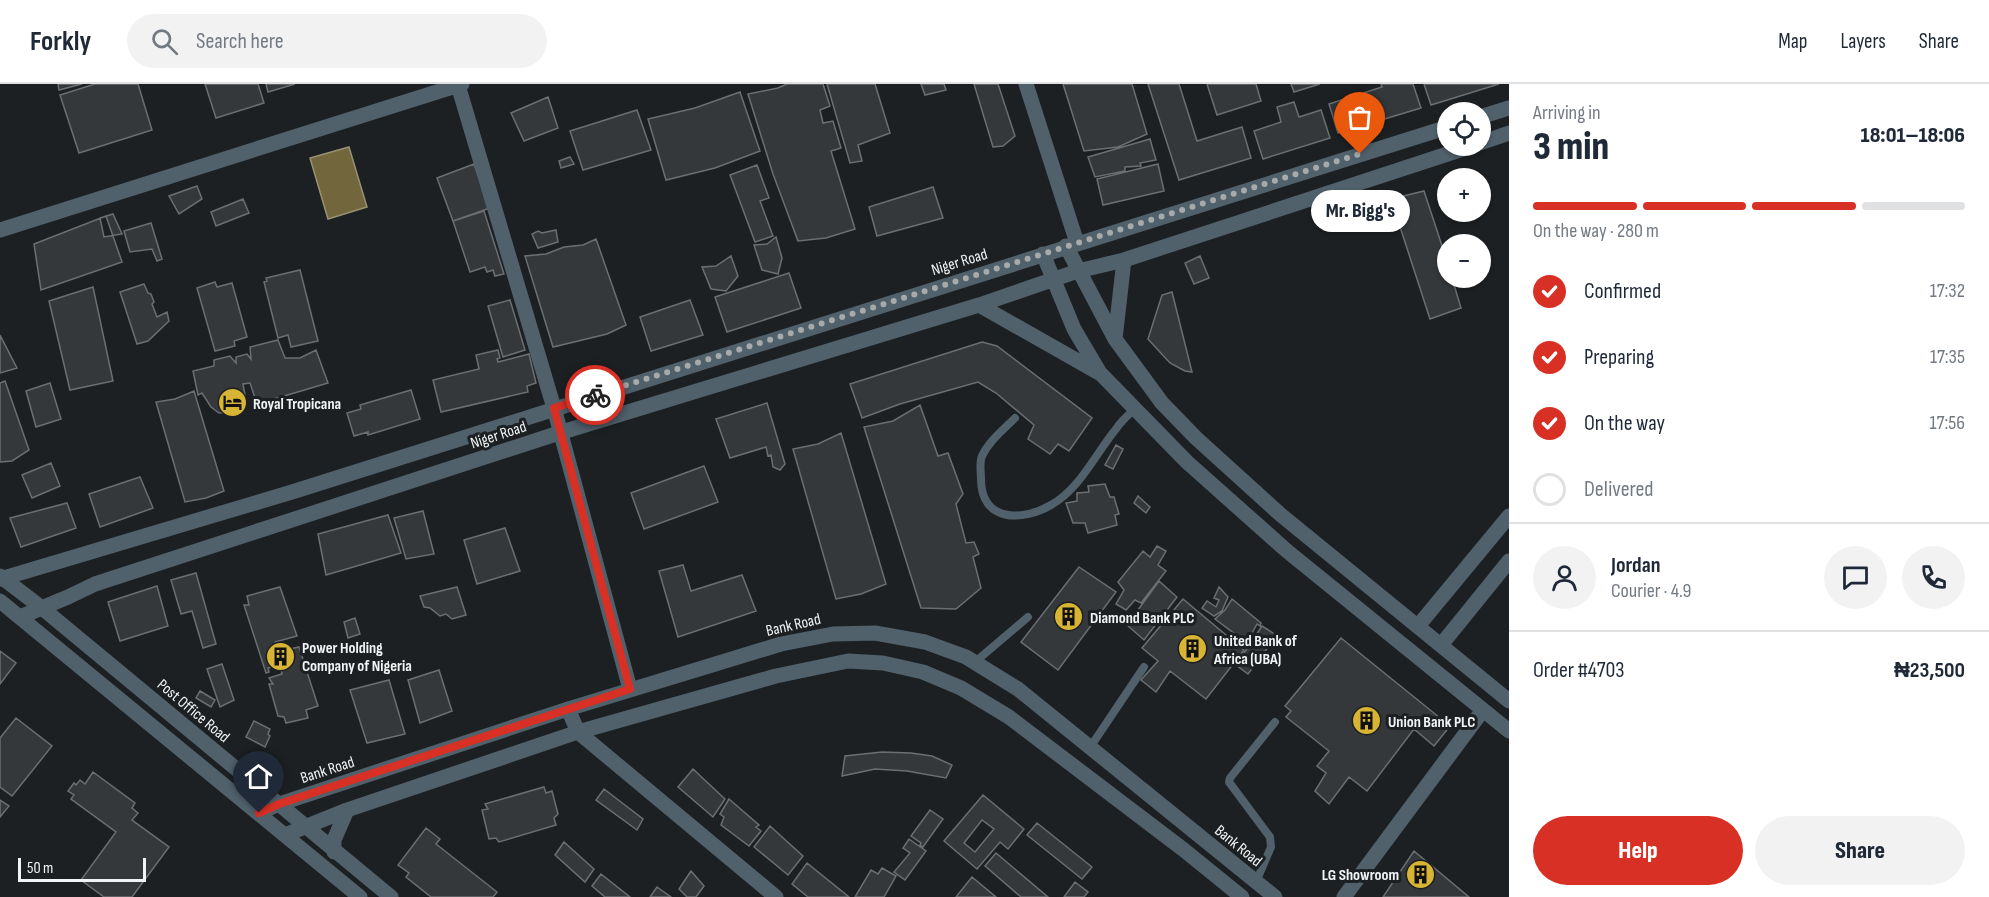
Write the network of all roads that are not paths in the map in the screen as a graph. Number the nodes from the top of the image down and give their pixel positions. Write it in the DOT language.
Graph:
graph roads {
  1 [pos="1026,84"];
  2 [pos="460,85"];
  3 [pos="1509,108"];
  4 [pos="1491,114"];
  5 [pos="1437,130"];
  6 [pos="1509,133"];
  7 [pos="1491,139"];
  8 [pos="1441,156"];
  9 [pos="0,230"];
  10 [pos="1072,245"];
  11 [pos="1043,254"];
  12 [pos="1124,260"];
  13 [pos="1078,271"];
  14 [pos="1053,279"];
  15 [pos="979,305"];
  16 [pos="1116,339"];
  17 [pos="1100,374"];
  18 [pos="554,408"];
  19 [pos="1134,408"];
  20 [pos="1015,418"];
  21 [pos="559,433"];
  22 [pos="292,492"];
  23 [pos="300,516"];
  24 [pos="1509,516"];
  25 [pos="1509,561"];
  26 [pos="1,578"];
  27 [pos="0,601"];
  28 [pos="42,608"];
  29 [pos="20,617"];
  30 [pos="1028,617"];
  31 [pos="1418,626"];
  32 [pos="1441,645"];
  33 [pos="975,662"];
  34 [pos="1144,667"];
  35 [pos="630,689"];
  36 [pos="1509,701"];
  37 [pos="568,709"];
  38 [pos="1483,710"];
  39 [pos="1275,722"];
  40 [pos="1509,731"];
  41 [pos="578,732"];
  42 [pos="1091,746"];
  43 [pos="279,804"];
  44 [pos="347,810"];
  45 [pos="259,813"];
  46 [pos="305,825"];
  47 [pos="1197,834"];
  48 [pos="285,835"];
  49 [pos="1184,850"];
  50 [pos="334,852"];
  51 [pos="1256,882"];
  52 [pos="360,897"];
  53 [pos="391,897"];
  54 [pos="776,897"];
  55 [pos="1242,897"];
  56 [pos="1275,897"];
  57 [pos="1344,897"];
  1 -- 10 [label="street"];
  2 -- 9 [label="street"];
  2 -- 18 [label="street"];
  3 -- 4 [label="street"];
  5 -- 10 [label="street, Niger Road"];
  6 -- 7 [label="street"];
  8 -- 12 [label="street, Niger Road"];
  10 -- 11 [label="street, Niger Road"];
  10 -- 13 [label="street"];
  11 -- 14 [label="street"];
  11 -- 18 [label="street, Niger Road"];
  12 -- 13 [label="street, Niger Road"];
  12 -- 16 [label="street"];
  13 -- 14 [label="street, Niger Road"];
  13 -- 16 [label="street"];
  14 -- 15 [label="street, Niger Road"];
  14 -- 17 [label="street"];
  15 -- 17 [label="street"];
  15 -- 21 [label="street, Niger Road"];
  16 -- 31 [label="street"];
  17 -- 19 [label="street"];
  18 -- 21 [label="street"];
  18 -- 22 [label="street, Niger Road"];
  19 -- 20 [label="lane"];
  19 -- 38 [label="street"];
  21 -- 23 [label="street, Niger Road"];
  21 -- 35 [label="street"];
  22 -- 23 [label="street"];
  22 -- 26 [label="street, Niger Road"];
  23 -- 28 [label="street, Niger Road"];
  24 -- 31 [label="street"];
  25 -- 32 [label="street"];
  26 -- 28 [label="street, Post Office Road"];
  27 -- 29 [label="street"];
  28 -- 29 [label="street, Niger Road"];
  28 -- 43 [label="street, Post Office Road"];
  29 -- 45 [label="street"];
  30 -- 33 [label="lane"];
  31 -- 32 [label="street"];
  32 -- 36 [label="street"];
  33 -- 35 [label="street, Bank Road"];
  33 -- 42 [label="street, Bank Road"];
  34 -- 42 [label="lane"];
  35 -- 37 [label="street, Bank Road"];
  37 -- 41 [label="street"];
  37 -- 43 [label="street, Bank Road"];
  38 -- 40 [label="street"];
  38 -- 57 [label="street"];
  39 -- 51 [label="lane"];
  41 -- 44 [label="street"];
  41 -- 49 [label="street"];
  41 -- 54 [label="street"];
  42 -- 47 [label="street, Bank Road"];
  43 -- 45 [label="street, Bank Road"];
  43 -- 46 [label="street, Post Office Road"];
  44 -- 46 [label="street"];
  44 -- 50 [label="street"];
  45 -- 48 [label="street"];
  46 -- 48 [label="street"];
  46 -- 50 [label="street, Post Office Road"];
  47 -- 49 [label="street"];
  47 -- 51 [label="street, Bank Road"];
  48 -- 52 [label="street"];
  49 -- 55 [label="street"];
  50 -- 53 [label="street, Post Office Road"];
  51 -- 56 [label="street, Bank Road"];
}
